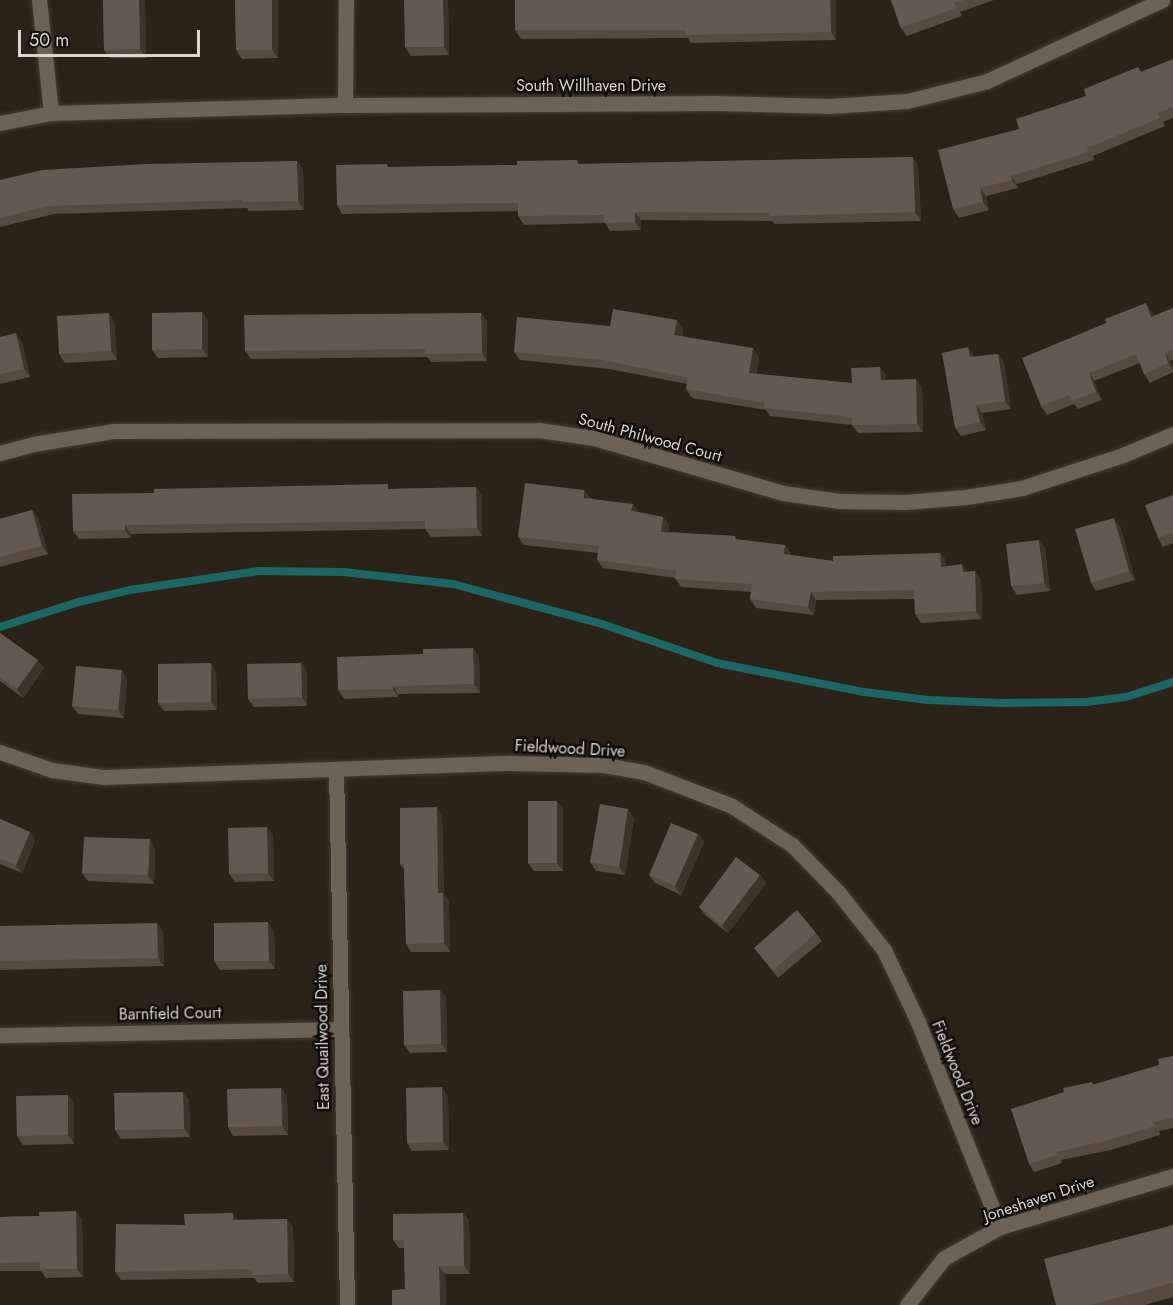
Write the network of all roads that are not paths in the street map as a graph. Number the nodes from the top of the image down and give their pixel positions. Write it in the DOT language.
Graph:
graph roads {
  1 [pos="39,0"];
  2 [pos="346,0"];
  3 [pos="1162,0"];
  4 [pos="345,105"];
  5 [pos="51,112"];
  6 [pos="0,123"];
  7 [pos="1173,434"];
  8 [pos="0,453"];
  9 [pos="0,752"];
  10 [pos="336,769"];
  11 [pos="340,1029"];
  12 [pos="0,1035"];
  13 [pos="1173,1176"];
  14 [pos="1000,1227"];
  15 [pos="346,1305"];
  16 [pos="907,1305"];
  1 -- 5 [label="street"];
  2 -- 4 [label="street"];
  3 -- 4 [label="street, South Willhaven Drive"];
  4 -- 5 [label="street, South Willhaven Drive"];
  5 -- 6 [label="street, South Willhaven Drive"];
  7 -- 8 [label="street, South Philwood Court"];
  9 -- 10 [label="street, Fieldwood Drive"];
  10 -- 11 [label="street, East Quailwood Drive"];
  10 -- 14 [label="street, Fieldwood Drive"];
  11 -- 12 [label="street, Barnfield Court"];
  11 -- 15 [label="street, East Quailwood Drive"];
  13 -- 14 [label="street, Joneshaven Drive"];
  14 -- 16 [label="street, Joneshaven Drive"];
}
